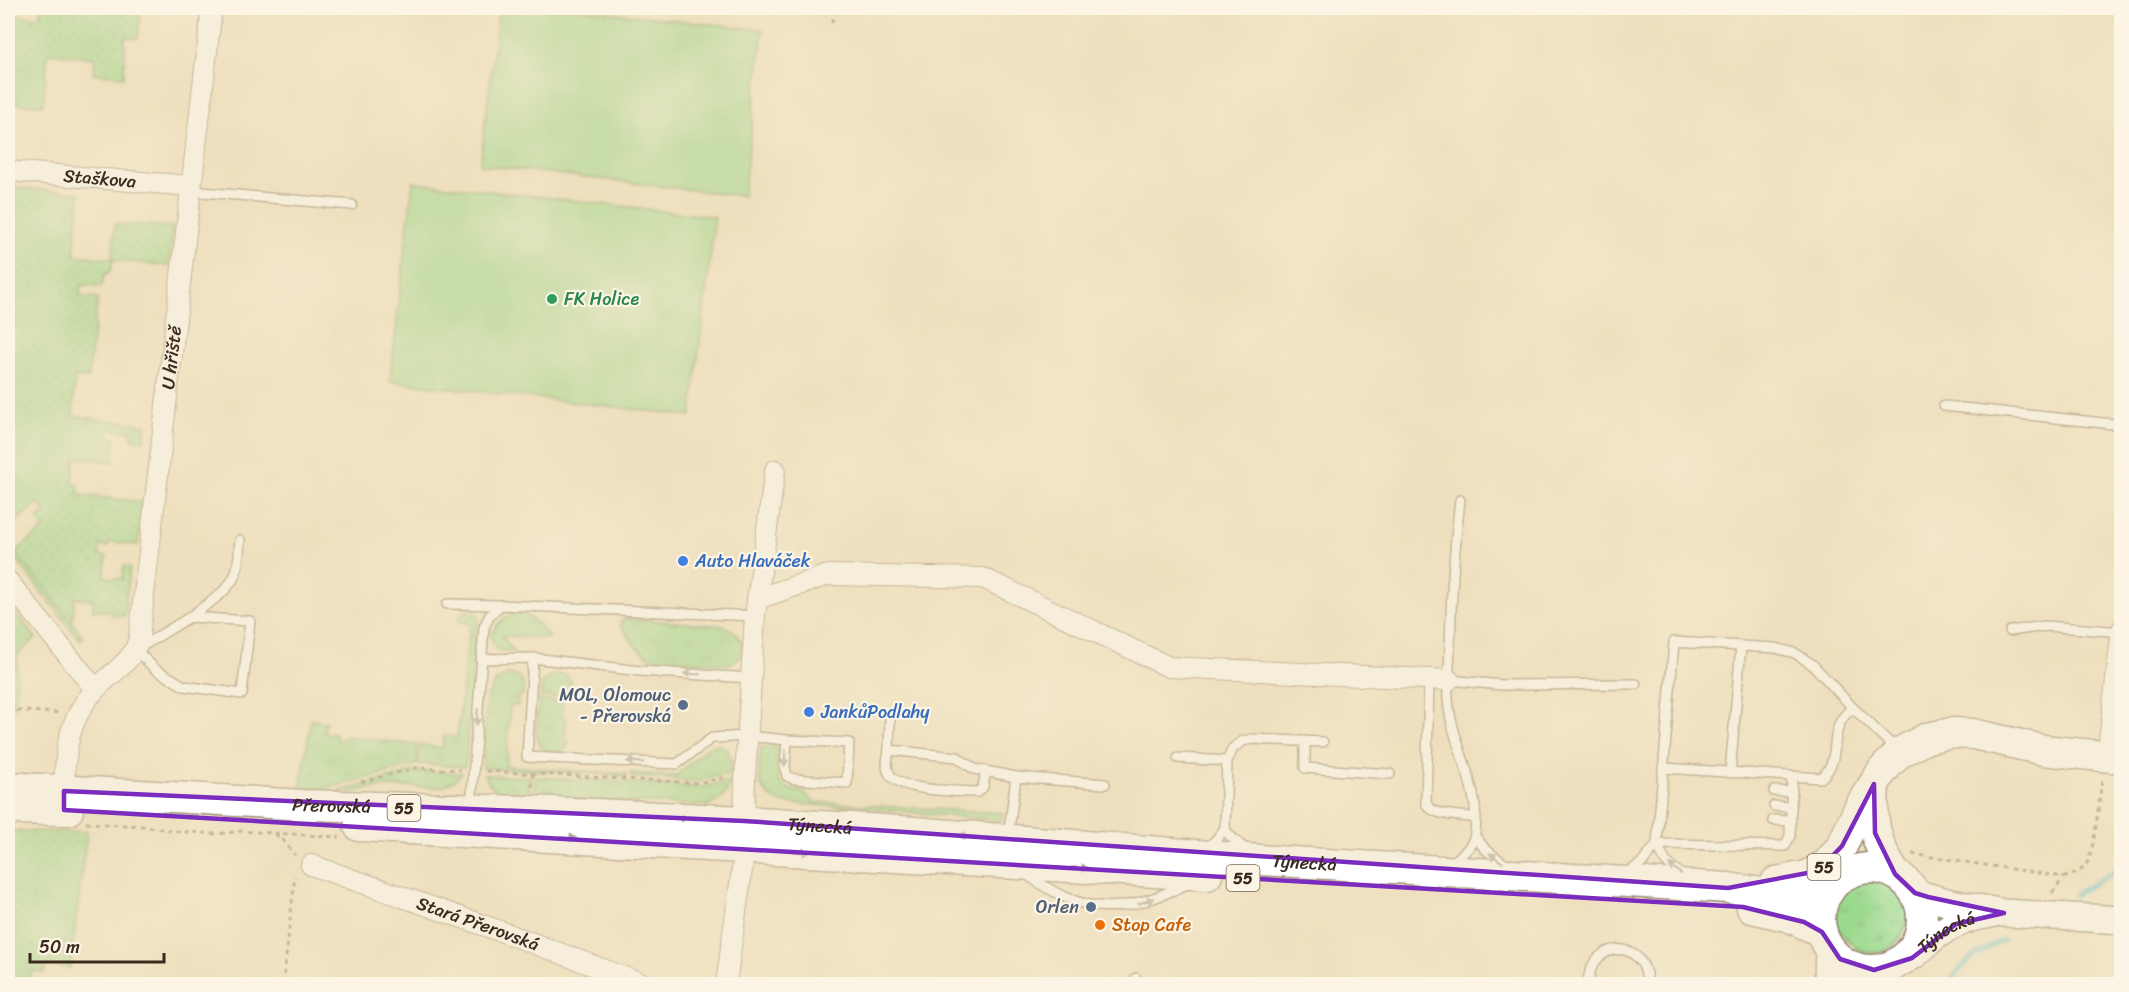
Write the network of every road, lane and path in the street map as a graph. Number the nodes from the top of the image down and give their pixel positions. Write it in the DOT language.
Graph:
graph roads {
  1 [pos="212,8"];
  2 [pos="834,8"];
  3 [pos="832,23"];
  4 [pos="8,171"];
  5 [pos="191,186"];
  6 [pos="352,206"];
  7 [pos="1944,406"];
  8 [pos="2121,425"];
  9 [pos="775,470"];
  10 [pos="1460,500"];
  11 [pos="240,540"];
  12 [pos="8,581"];
  13 [pos="447,604"];
  14 [pos="501,605"];
  15 [pos="756,608"];
  16 [pos="190,617"];
  17 [pos="2010,631"];
  18 [pos="2121,631"];
  19 [pos="1741,646"];
  20 [pos="136,650"];
  21 [pos="533,657"];
  22 [pos="481,659"];
  23 [pos="750,678"];
  24 [pos="1429,680"];
  25 [pos="1449,681"];
  26 [pos="1636,684"];
  27 [pos="95,689"];
  28 [pos="1853,708"];
  29 [pos="8,710"];
  30 [pos="890,717"];
  31 [pos="74,718"];
  32 [pos="747,736"];
  33 [pos="787,740"];
  34 [pos="1305,741"];
  35 [pos="1323,742"];
  36 [pos="890,750"];
  37 [pos="1899,753"];
  38 [pos="1178,758"];
  39 [pos="2114,758"];
  40 [pos="1227,761"];
  41 [pos="1664,768"];
  42 [pos="484,771"];
  43 [pos="986,771"];
  44 [pos="1730,773"];
  45 [pos="1390,774"];
  46 [pos="730,777"];
  47 [pos="1016,777"];
  48 [pos="1792,777"];
  49 [pos="1105,784"];
  50 [pos="1875,784"];
  51 [pos="8,787"];
  52 [pos="1774,791"];
  53 [pos="1792,792"];
  54 [pos="64,800"];
  55 [pos="1774,806"];
  56 [pos="1791,807"];
  57 [pos="8,809"];
  58 [pos="1476,819"];
  59 [pos="1773,820"];
  60 [pos="470,821"];
  61 [pos="1790,821"];
  62 [pos="1225,828"];
  63 [pos="273,833"];
  64 [pos="743,834"];
  65 [pos="1475,836"];
  66 [pos="1657,844"];
  67 [pos="1012,852"];
  68 [pos="1259,860"];
  69 [pos="304,861"];
  70 [pos="1199,865"];
  71 [pos="1438,871"];
  72 [pos="1852,872"];
  73 [pos="1907,874"];
  74 [pos="1521,875"];
  75 [pos="1611,881"];
  76 [pos="1714,887"];
  77 [pos="1829,891"];
  78 [pos="2004,913"];
  79 [pos="2121,920"];
  80 [pos="1825,940"];
  81 [pos="1875,973"];
  82 [pos="284,984"];
  83 [pos="643,984"];
  84 [pos="726,984"];
  85 [pos="1588,984"];
  86 [pos="1647,984"];
  87 [pos="1828,984"];
  1 -- 5 [label="street, U hřiště"];
  2 -- 3 [label="path"];
  4 -- 5 [label="street, Staškova"];
  5 -- 6 [label="lane"];
  5 -- 20 [label="street, U hřiště"];
  7 -- 8 [label="lane"];
  9 -- 15 [label="street"];
  10 -- 25 [label="lane"];
  11 -- 16 [label="lane"];
  12 -- 27 [label="street"];
  13 -- 14 [label="lane"];
  14 -- 15 [label="lane"];
  14 -- 22 [label="lane"];
  15 -- 23 [label="street"];
  15 -- 24 [label="street"];
  16 -- 20 [label="lane"];
  16 -- 20 [label="lane"];
  17 -- 18 [label="lane"];
  18 -- 39 [label="street"];
  19 -- 28 [label="lane"];
  19 -- 41 [label="lane"];
  19 -- 44 [label="lane"];
  20 -- 27 [label="street"];
  21 -- 22 [label="lane"];
  23 -- 21 [label="lane, one-way"];
  32 -- 21 [label="lane, one-way"];
  22 -- 60 [label="lane, one-way"];
  23 -- 32 [label="street"];
  24 -- 25 [label="street"];
  24 -- 58 [label="lane"];
  25 -- 26 [label="lane"];
  25 -- 58 [label="lane"];
  27 -- 31 [label="street"];
  28 -- 37 [label="lane"];
  28 -- 48 [label="lane"];
  29 -- 31 [label="path"];
  30 -- 36 [label="lane"];
  31 -- 54 [label="street"];
  32 -- 33 [label="lane"];
  32 -- 64 [label="street"];
  33 -- 33 [label="lane, one-way"];
  34 -- 35 [label="lane"];
  34 -- 40 [label="lane"];
  34 -- 45 [label="lane"];
  36 -- 43 [label="lane"];
  36 -- 43 [label="lane"];
  37 -- 39 [label="main road, 55"];
  37 -- 50 [label="main road, 55"];
  38 -- 40 [label="lane"];
  39 -- 73 [label="path"];
  40 -- 62 [label="lane"];
  41 -- 44 [label="lane"];
  41 -- 66 [label="lane"];
  42 -- 46 [label="path"];
  43 -- 47 [label="lane"];
  44 -- 48 [label="lane"];
  47 -- 49 [label="lane"];
  47 -- 67 [label="lane"];
  48 -- 53 [label="lane"];
  50 -- 72 [label="main road, 55"];
  50 -- 73 [label="main road"];
  50 -- 76 [label="main road, 55"];
  51 -- 54 [label="main road, Přerovská / 55"];
  52 -- 53 [label="lane"];
  53 -- 56 [label="lane"];
  54 -- 57 [label="main road, Přerovská / 55"];
  54 -- 60 [label="main road, Přerovská / 55"];
  55 -- 56 [label="lane"];
  56 -- 61 [label="lane"];
  58 -- 65 [label="lane"];
  59 -- 61 [label="lane"];
  60 -- 64 [label="main road, Přerovská / 55"];
  61 -- 66 [label="lane"];
  62 -- 68 [label="lane"];
  62 -- 70 [label="lane"];
  63 -- 69 [label="path"];
  64 -- 67 [label="main road, Týnecká / 55"];
  64 -- 84 [label="street"];
  65 -- 71 [label="lane"];
  74 -- 65 [label="lane, one-way"];
  66 -- 75 [label="lane"];
  76 -- 66 [label="lane, one-way"];
  67 -- 70 [label="main road, Týnecká / 55"];
  67 -- 70 [label="lane, one-way"];
  68 -- 70 [label="main road, Týnecká / 55"];
  68 -- 71 [label="main road, Týnecká / 55"];
  69 -- 82 [label="path"];
  69 -- 83 [label="street, Stará Přerovská"];
  70 -- 80 [label="main road, Týnecká / 55"];
  71 -- 74 [label="main road, Týnecká / 55"];
  72 -- 73 [label="main road, Týnecká / 55"];
  72 -- 77 [label="main road, 55"];
  73 -- 78 [label="street, Týnecká"];
  73 -- 81 [label="main road, Týnecká"];
  74 -- 75 [label="main road, Týnecká / 55"];
  75 -- 76 [label="main road, Týnecká / 55"];
  76 -- 77 [label="main road, Týnecká / 55"];
  77 -- 80 [label="main road, 55"];
  78 -- 79 [label="street, Týnecká"];
  78 -- 81 [label="street, Týnecká"];
  80 -- 81 [label="main road, Týnecká / 55"];
  80 -- 87 [label="street"];
  85 -- 86 [label="lane"];
}
